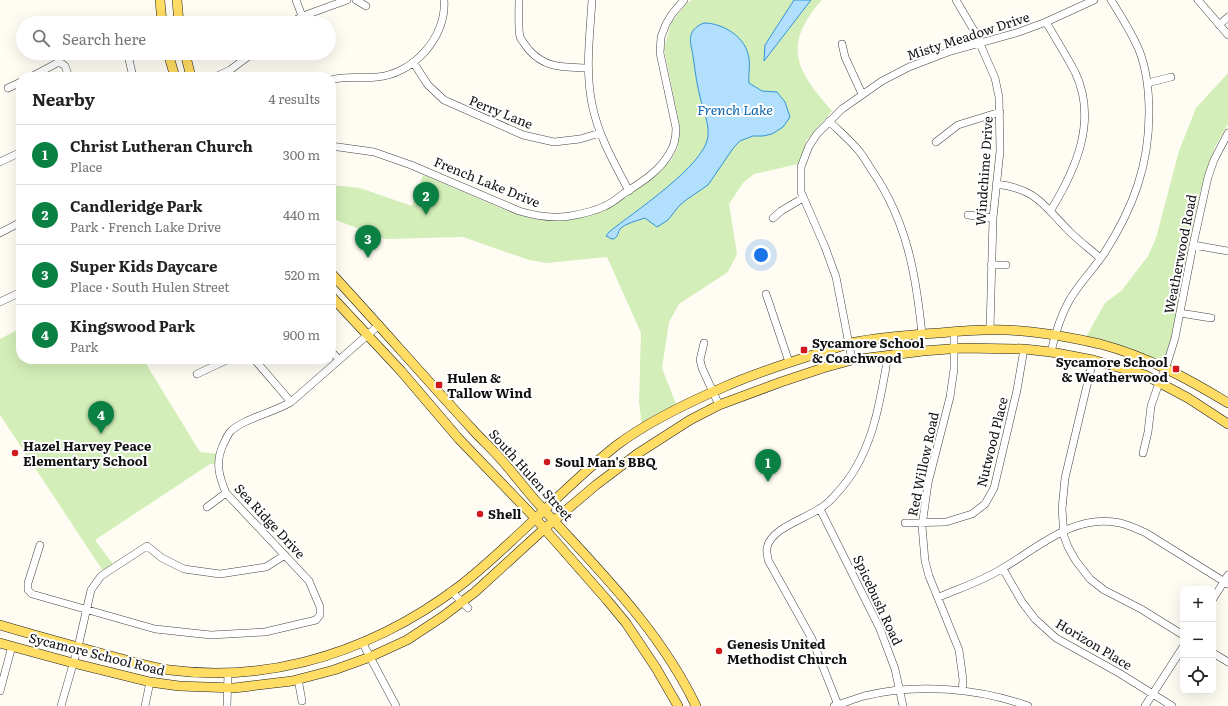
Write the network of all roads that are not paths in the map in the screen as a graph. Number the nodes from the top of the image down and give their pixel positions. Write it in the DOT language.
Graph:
graph roads {
  1 [pos="160,0"];
  2 [pos="177,0"];
  3 [pos="296,0"];
  4 [pos="347,0"];
  5 [pos="356,0"];
  6 [pos="444,0"];
  7 [pos="519,0"];
  8 [pos="592,0"];
  9 [pos="956,0"];
  10 [pos="1094,0"];
  11 [pos="1111,0"];
  12 [pos="1198,0"];
  13 [pos="681,1"];
  14 [pos="366,6"];
  15 [pos="178,11"];
  16 [pos="161,16"];
  17 [pos="166,16"];
  18 [pos="178,16"];
  19 [pos="302,16"];
  20 [pos="1228,17"];
  21 [pos="1046,22"];
  22 [pos="1219,25"];
  23 [pos="1228,35"];
  24 [pos="842,44"];
  25 [pos="980,44"];
  26 [pos="129,60"];
  27 [pos="170,60"];
  28 [pos="187,60"];
  29 [pos="246,60"];
  30 [pos="413,62"];
  31 [pos="588,68"];
  32 [pos="41,72"];
  33 [pos="67,72"];
  34 [pos="132,72"];
  35 [pos="174,72"];
  36 [pos="190,72"];
  37 [pos="233,72"];
  38 [pos="1171,77"];
  39 [pos="336,79"];
  40 [pos="1148,83"];
  41 [pos="16,84"];
  42 [pos="8,88"];
  43 [pos="862,94"];
  44 [pos="1000,112"];
  45 [pos="829,121"];
  46 [pos="600,133"];
  47 [pos="1228,133"];
  48 [pos="936,142"];
  49 [pos="336,147"];
  50 [pos="16,154"];
  51 [pos="0,162"];
  52 [pos="996,184"];
  53 [pos="629,191"];
  54 [pos="803,198"];
  55 [pos="1051,210"];
  56 [pos="968,215"];
  57 [pos="774,218"];
  58 [pos="993,218"];
  59 [pos="16,225"];
  60 [pos="0,233"];
  61 [pos="1193,245"];
  62 [pos="1228,251"];
  63 [pos="1100,258"];
  64 [pos="991,265"];
  65 [pos="1006,265"];
  66 [pos="336,278"];
  67 [pos="16,294"];
  68 [pos="766,294"];
  69 [pos="336,301"];
  70 [pos="0,302"];
  71 [pos="1180,313"];
  72 [pos="1211,318"];
  73 [pos="379,325"];
  74 [pos="990,330"];
  75 [pos="954,332"];
  76 [pos="922,334"];
  77 [pos="367,335"];
  78 [pos="1055,335"];
  79 [pos="704,343"];
  80 [pos="849,344"];
  81 [pos="955,349"];
  82 [pos="1024,349"];
  83 [pos="1051,352"];
  84 [pos="888,356"];
  85 [pos="336,357"];
  86 [pos="339,360"];
  87 [pos="852,360"];
  88 [pos="1093,360"];
  89 [pos="789,362"];
  90 [pos="336,363"];
  91 [pos="218,364"];
  92 [pos="258,364"];
  93 [pos="334,364"];
  94 [pos="1166,368"];
  95 [pos="196,374"];
  96 [pos="429,380"];
  97 [pos="1159,382"];
  98 [pos="416,389"];
  99 [pos="712,392"];
  100 [pos="291,402"];
  101 [pos="1228,403"];
  102 [pos="719,405"];
  103 [pos="1228,424"];
  104 [pos="486,444"];
  105 [pos="624,451"];
  106 [pos="1143,453"];
  107 [pos="474,455"];
  108 [pos="226,493"];
  109 [pos="207,506"];
  110 [pos="820,509"];
  111 [pos="545,510"];
  112 [pos="535,518"];
  113 [pos="555,520"];
  114 [pos="905,523"];
  115 [pos="922,523"];
  116 [pos="544,529"];
  117 [pos="1063,531"];
  118 [pos="40,545"];
  119 [pos="285,555"];
  120 [pos="1003,569"];
  121 [pos="1227,580"];
  122 [pos="451,591"];
  123 [pos="1216,595"];
  124 [pos="939,597"];
  125 [pos="465,605"];
  126 [pos="86,609"];
  127 [pos="638,614"];
  128 [pos="626,623"];
  129 [pos="0,625"];
  130 [pos="1180,633"];
  131 [pos="0,642"];
  132 [pos="362,642"];
  133 [pos="12,646"];
  134 [pos="78,647"];
  135 [pos="1180,652"];
  136 [pos="1216,655"];
  137 [pos="370,657"];
  138 [pos="1228,662"];
  139 [pos="73,663"];
  140 [pos="228,673"];
  141 [pos="298,680"];
  142 [pos="150,682"];
  143 [pos="228,688"];
  144 [pos="900,690"];
  145 [pos="0,691"];
  146 [pos="962,691"];
  147 [pos="1153,694"];
  148 [pos="302,701"];
  149 [pos="836,705"];
  150 [pos="61,706"];
  151 [pos="146,706"];
  152 [pos="227,706"];
  153 [pos="396,706"];
  154 [pos="678,706"];
  155 [pos="696,706"];
  156 [pos="903,706"];
  157 [pos="1028,706"];
  158 [pos="1145,706"];
  159 [pos="1172,706"];
  1 -- 16 [label="main road"];
  2 -- 15 [label="main road"];
  3 -- 19 [label="street"];
  4 -- 19 [label="street"];
  5 -- 14 [label="street"];
  6 -- 30 [label="street"];
  7 -- 31 [label="street"];
  8 -- 31 [label="street"];
  9 -- 25 [label="street, Windchime Drive"];
  10 -- 21 [label="street, Misty Meadow Drive"];
  11 -- 40 [label="street"];
  12 -- 22 [label="street"];
  13 -- 53 [label="street, French Lake Drive"];
  15 -- 17 [label="main road"];
  15 -- 18 [label="main road"];
  20 -- 22 [label="street"];
  21 -- 25 [label="street, Misty Meadow Drive"];
  21 -- 55 [label="street"];
  22 -- 23 [label="street"];
  24 -- 43 [label="street"];
  25 -- 43 [label="street, Misty Meadow Drive"];
  25 -- 44 [label="street, Windchime Drive"];
  26 -- 34 [label="street"];
  27 -- 35 [label="main road"];
  28 -- 36 [label="main road"];
  29 -- 37 [label="street"];
  30 -- 39 [label="street"];
  30 -- 46 [label="street, Perry Lane"];
  31 -- 46 [label="street"];
  32 -- 33 [label="street"];
  38 -- 40 [label="street"];
  40 -- 63 [label="street"];
  41 -- 42 [label="street"];
  43 -- 45 [label="street, Misty Meadow Drive"];
  44 -- 48 [label="street"];
  44 -- 52 [label="street, Windchime Drive"];
  45 -- 54 [label="street, Misty Meadow Drive"];
  45 -- 76 [label="street"];
  46 -- 53 [label="street"];
  47 -- 61 [label="street, Weatherwood Road"];
  49 -- 53 [label="street, French Lake Drive"];
  50 -- 51 [label="street"];
  52 -- 55 [label="street"];
  52 -- 58 [label="street, Windchime Drive"];
  54 -- 57 [label="street"];
  54 -- 80 [label="street, Misty Meadow Drive"];
  55 -- 63 [label="street"];
  56 -- 58 [label="street"];
  58 -- 64 [label="street, Windchime Drive"];
  59 -- 60 [label="street"];
  61 -- 62 [label="street"];
  61 -- 71 [label="street, Weatherwood Road"];
  63 -- 78 [label="street"];
  64 -- 65 [label="street"];
  64 -- 74 [label="street, Windchime Drive"];
  66 -- 73 [label="main road, South Hulen Street"];
  67 -- 70 [label="street"];
  68 -- 89 [label="street"];
  69 -- 77 [label="main road, South Hulen Street"];
  71 -- 72 [label="street"];
  71 -- 94 [label="street, Weatherwood Road"];
  73 -- 77 [label="street, Sea Ridge Drive"];
  73 -- 96 [label="main road, South Hulen Street"];
  74 -- 75 [label="main road, Sycamore School Road"];
  74 -- 78 [label="main road, Sycamore School Road"];
  75 -- 76 [label="main road, Sycamore School Road"];
  75 -- 81 [label="street, Red Willow Road"];
  76 -- 80 [label="main road, Sycamore School Road"];
  77 -- 86 [label="street, Sea Ridge Drive"];
  77 -- 98 [label="main road, South Hulen Street"];
  78 -- 83 [label="street"];
  78 -- 94 [label="main road, Sycamore School Road"];
  79 -- 99 [label="street"];
  80 -- 87 [label="street, Misty Meadow Drive"];
  80 -- 89 [label="main road, Sycamore School Road"];
  81 -- 82 [label="main road, Sycamore School Road"];
  81 -- 84 [label="main road, Sycamore School Road"];
  81 -- 115 [label="street, Red Willow Road"];
  82 -- 83 [label="main road, Sycamore School Road"];
  82 -- 115 [label="street, Nutwood Place"];
  83 -- 88 [label="main road, Sycamore School Road"];
  84 -- 87 [label="main road, Sycamore School Road"];
  84 -- 110 [label="street"];
  85 -- 86 [label="street"];
  86 -- 90 [label="street, Sea Ridge Drive"];
  87 -- 102 [label="main road, Sycamore School Road"];
  88 -- 97 [label="main road, Sycamore School Road"];
  88 -- 117 [label="street"];
  89 -- 99 [label="main road, Sycamore School Road"];
  91 -- 95 [label="street"];
  92 -- 100 [label="street"];
  93 -- 100 [label="street, Sea Ridge Drive"];
  94 -- 97 [label="street, Weatherwood Road"];
  94 -- 101 [label="main road, Sycamore School Road"];
  96 -- 98 [label="main road"];
  96 -- 104 [label="main road, South Hulen Street"];
  97 -- 103 [label="main road, Sycamore School Road"];
  97 -- 106 [label="street, Weatherwood Road"];
  98 -- 107 [label="main road, South Hulen Street"];
  99 -- 102 [label="street"];
  99 -- 105 [label="main road, Sycamore School Road"];
  100 -- 108 [label="street, Sea Ridge Drive"];
  102 -- 105 [label="main road, Sycamore School Road"];
  104 -- 107 [label="main road"];
  104 -- 111 [label="main road, South Hulen Street"];
  105 -- 111 [label="main road, Sycamore School Road"];
  105 -- 113 [label="main road, Sycamore School Road"];
  107 -- 112 [label="main road, South Hulen Street"];
  108 -- 109 [label="street"];
  108 -- 119 [label="street, Sea Ridge Drive"];
  110 -- 144 [label="street, Spicebush Road"];
  110 -- 149 [label="street"];
  111 -- 112 [label="main road, Sycamore School Road"];
  111 -- 113 [label="main road, South Hulen Street"];
  112 -- 116 [label="main road, South Hulen Street"];
  112 -- 122 [label="main road, Sycamore School Road"];
  113 -- 116 [label="main road, Sycamore School Road"];
  113 -- 127 [label="main road, South Hulen Street"];
  114 -- 115 [label="street, Nutwood Place"];
  115 -- 124 [label="street, Red Willow Road"];
  116 -- 125 [label="main road, Sycamore School Road"];
  116 -- 128 [label="main road, South Hulen Street"];
  117 -- 120 [label="street"];
  117 -- 121 [label="street"];
  117 -- 130 [label="street"];
  118 -- 126 [label="street"];
  119 -- 126 [label="street"];
  119 -- 126 [label="street, Sea Ridge Drive"];
  120 -- 124 [label="street"];
  120 -- 147 [label="street, Horizon Place"];
  121 -- 123 [label="street"];
  122 -- 125 [label="street"];
  122 -- 132 [label="main road, Sycamore School Road"];
  124 -- 146 [label="street, Red Willow Road"];
  125 -- 137 [label="main road, Sycamore School Road"];
  126 -- 134 [label="street"];
  127 -- 128 [label="main road"];
  127 -- 155 [label="main road, South Hulen Street"];
  128 -- 154 [label="main road, South Hulen Street"];
  129 -- 134 [label="main road, Sycamore School Road"];
  131 -- 133 [label="main road, Sycamore School Road"];
  132 -- 137 [label="street"];
  132 -- 140 [label="main road, Sycamore School Road"];
  133 -- 139 [label="main road, Sycamore School Road"];
  133 -- 145 [label="street"];
  134 -- 139 [label="street"];
  134 -- 140 [label="main road, Sycamore School Road"];
  135 -- 147 [label="street"];
  136 -- 138 [label="street"];
  137 -- 141 [label="main road, Sycamore School Road"];
  137 -- 153 [label="street"];
  139 -- 142 [label="main road, Sycamore School Road"];
  139 -- 150 [label="street"];
  140 -- 143 [label="street"];
  141 -- 143 [label="main road, Sycamore School Road"];
  141 -- 148 [label="street"];
  142 -- 143 [label="main road, Sycamore School Road"];
  142 -- 151 [label="street"];
  143 -- 152 [label="street"];
  144 -- 146 [label="street"];
  144 -- 149 [label="street"];
  144 -- 156 [label="street, Spicebush Road"];
  146 -- 157 [label="street"];
  147 -- 158 [label="street"];
  147 -- 159 [label="street, Horizon Place"];
}
